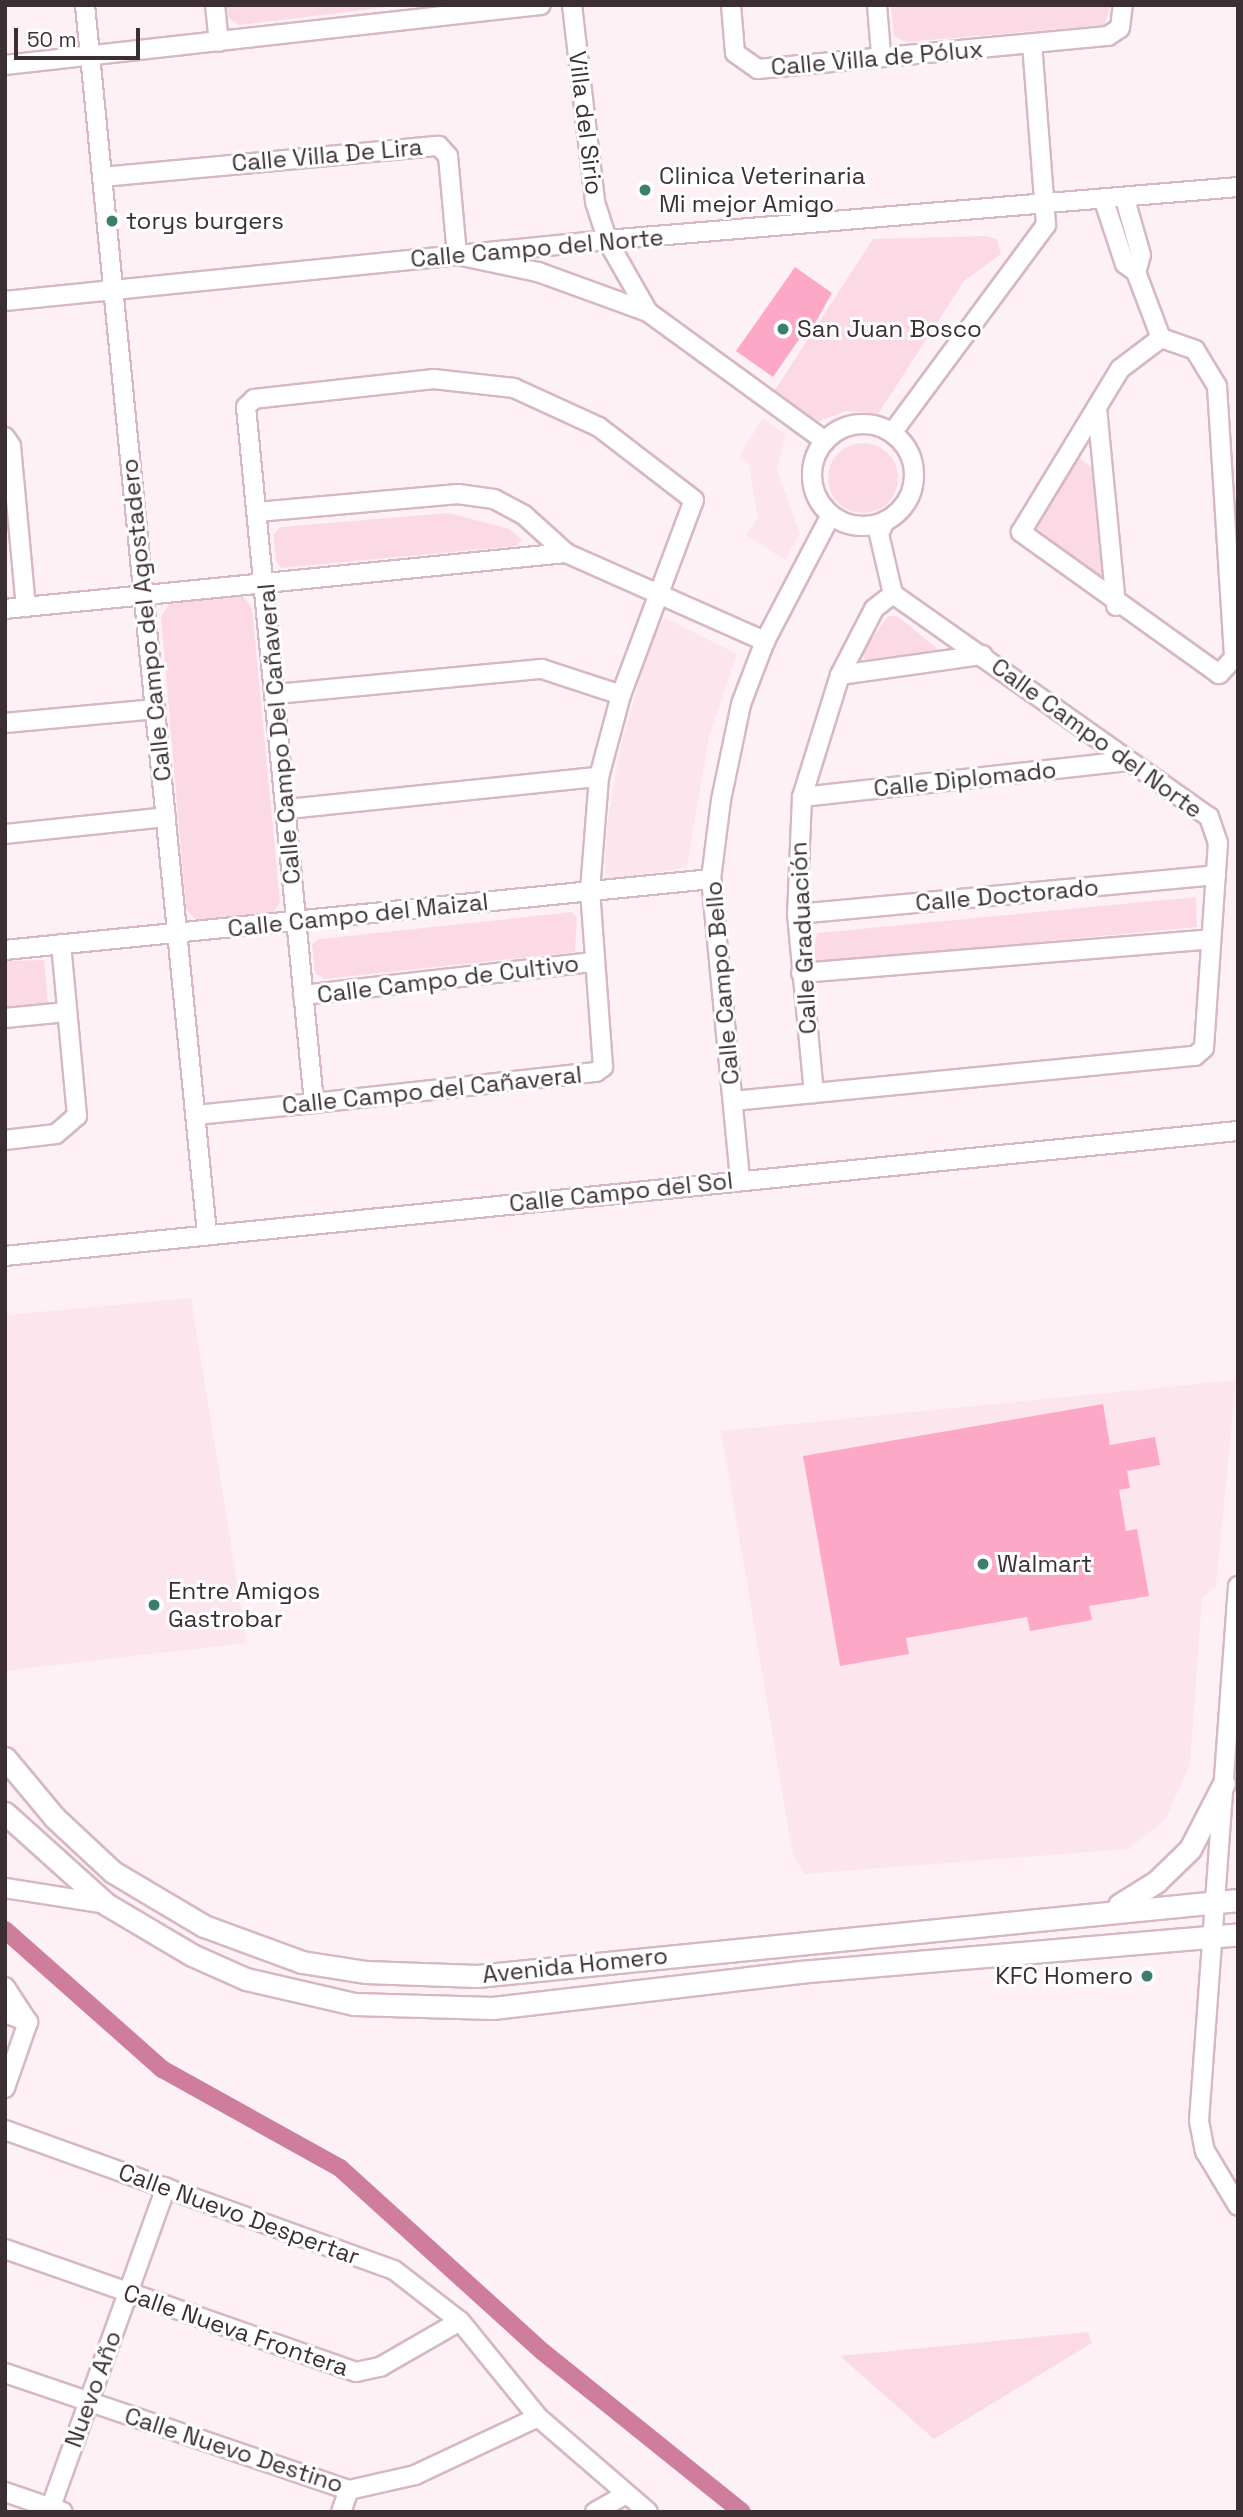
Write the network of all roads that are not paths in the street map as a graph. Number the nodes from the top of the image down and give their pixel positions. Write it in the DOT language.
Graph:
graph roads {
  1 [pos="85,5"];
  2 [pos="215,5"];
  3 [pos="541,5"];
  4 [pos="572,5"];
  5 [pos="730,5"];
  6 [pos="877,5"];
  7 [pos="1123,5"];
  8 [pos="426,12"];
  9 [pos="219,42"];
  10 [pos="1032,45"];
  11 [pos="881,54"];
  12 [pos="90,57"];
  13 [pos="5,65"];
  14 [pos="102,177"];
  15 [pos="1238,187"];
  16 [pos="1125,199"];
  17 [pos="1104,201"];
  18 [pos="1047,206"];
  19 [pos="607,240"];
  20 [pos="457,255"];
  21 [pos="1136,272"];
  22 [pos="114,290"];
  23 [pos="5,301"];
  24 [pos="648,312"];
  25 [pos="1161,338"];
  26 [pos="246,407"];
  27 [pos="1097,408"];
  28 [pos="892,433"];
  29 [pos="5,437"];
  30 [pos="825,441"];
  31 [pos="257,512"];
  32 [pos="831,515"];
  33 [pos="885,521"];
  34 [pos="860,526"];
  35 [pos="13,539"];
  36 [pos="566,552"];
  37 [pos="266,583"];
  38 [pos="658,593"];
  39 [pos="144,595"];
  40 [pos="888,596"];
  41 [pos="1116,606"];
  42 [pos="26,607"];
  43 [pos="5,609"];
  44 [pos="765,641"];
  45 [pos="983,655"];
  46 [pos="840,675"];
  47 [pos="276,694"];
  48 [pos="621,695"];
  49 [pos="155,709"];
  50 [pos="5,723"];
  51 [pos="1128,761"];
  52 [pos="599,777"];
  53 [pos="802,797"];
  54 [pos="287,809"];
  55 [pos="166,817"];
  56 [pos="5,834"];
  57 [pos="1216,875"];
  58 [pos="711,879"];
  59 [pos="590,891"];
  60 [pos="797,914"];
  61 [pos="296,921"];
  62 [pos="178,933"];
  63 [pos="1212,939"];
  64 [pos="61,944"];
  65 [pos="5,950"];
  66 [pos="593,962"];
  67 [pos="801,973"];
  68 [pos="303,996"];
  69 [pos="67,1012"];
  70 [pos="5,1018"];
  71 [pos="814,1093"];
  72 [pos="733,1101"];
  73 [pos="314,1103"];
  74 [pos="196,1115"];
  75 [pos="1238,1131"];
  76 [pos="5,1140"];
  77 [pos="740,1179"];
  78 [pos="208,1234"];
  79 [pos="5,1256"];
  80 [pos="1238,1586"];
  81 [pos="5,1758"];
  82 [pos="1224,1783"];
  83 [pos="5,1813"];
  84 [pos="5,1888"];
  85 [pos="1214,1900"];
  86 [pos="1238,1900"];
  87 [pos="106,1904"];
  88 [pos="1109,1911"];
  89 [pos="1238,1934"];
  90 [pos="1214,1935"];
  91 [pos="5,1987"];
  92 [pos="5,2013"];
  93 [pos="29,2022"];
  94 [pos="5,2088"];
  95 [pos="5,2130"];
  96 [pos="166,2187"];
  97 [pos="1238,2206"];
  98 [pos="5,2249"];
  99 [pos="128,2293"];
  100 [pos="460,2321"];
  101 [pos="5,2373"];
  102 [pos="88,2403"];
  103 [pos="538,2417"];
  104 [pos="349,2490"];
  105 [pos="5,2492"];
  106 [pos="626,2494"];
  107 [pos="54,2510"];
  108 [pos="341,2512"];
  109 [pos="595,2512"];
  110 [pos="648,2512"];
  1 -- 12 [label="street, Calle Campo del Agostadero"];
  2 -- 9 [label="street"];
  3 -- 8 [label="street"];
  4 -- 19 [label="street, Villa del Sirio"];
  5 -- 11 [label="street, Calle Villa de Pólux"];
  6 -- 11 [label="street"];
  7 -- 10 [label="street, Calle Villa de Pólux"];
  8 -- 9 [label="street"];
  9 -- 12 [label="street"];
  10 -- 11 [label="street, Calle Villa de Pólux"];
  10 -- 18 [label="street"];
  12 -- 13 [label="street"];
  12 -- 14 [label="street, Calle Campo del Agostadero"];
  14 -- 20 [label="street, Calle Villa De Lira"];
  14 -- 22 [label="street, Calle Campo del Agostadero"];
  15 -- 16 [label="street, Calle Campo del Norte"];
  16 -- 17 [label="street, Calle Campo del Norte"];
  16 -- 21 [label="street"];
  17 -- 18 [label="street, Calle Campo del Norte"];
  17 -- 21 [label="street"];
  18 -- 19 [label="street, Calle Campo del Norte"];
  18 -- 28 [label="street"];
  19 -- 20 [label="street, Calle Campo del Norte"];
  19 -- 24 [label="street, Calle Campo del Norte"];
  20 -- 22 [label="street, Calle Campo del Norte"];
  20 -- 24 [label="street, Calle Campo del Norte"];
  21 -- 25 [label="street"];
  22 -- 23 [label="street, Calle Campo del Norte"];
  22 -- 39 [label="street, Calle Campo del Agostadero"];
  24 -- 30 [label="street, Calle Campo del Norte"];
  25 -- 27 [label="street"];
  25 -- 41 [label="street"];
  26 -- 31 [label="street, Calle Campo Del Cañaveral"];
  26 -- 38 [label="street, Calle Campo del Cañaveral"];
  27 -- 41 [label="street"];
  27 -- 41 [label="street"];
  28 -- 30 [label="street"];
  28 -- 33 [label="street"];
  29 -- 35 [label="street"];
  30 -- 32 [label="street"];
  31 -- 36 [label="street"];
  31 -- 37 [label="street, Calle Campo Del Cañaveral"];
  32 -- 34 [label="street"];
  32 -- 44 [label="street, Calle Campo Bello"];
  33 -- 34 [label="street"];
  33 -- 40 [label="street"];
  34 -- 40 [label="street"];
  35 -- 42 [label="street"];
  36 -- 37 [label="street"];
  36 -- 38 [label="street"];
  37 -- 39 [label="street"];
  37 -- 47 [label="street, Calle Campo Del Cañaveral"];
  38 -- 44 [label="street"];
  38 -- 48 [label="street, Calle Campo del Cañaveral"];
  39 -- 42 [label="street"];
  39 -- 49 [label="street, Calle Campo del Agostadero"];
  40 -- 45 [label="street, Calle Campo del Norte"];
  40 -- 46 [label="street, Calle Graduación"];
  42 -- 43 [label="street"];
  44 -- 58 [label="street, Calle Campo Bello"];
  45 -- 46 [label="street"];
  45 -- 51 [label="street, Calle Campo del Norte"];
  46 -- 53 [label="street, Calle Graduación"];
  47 -- 48 [label="street"];
  47 -- 54 [label="street, Calle Campo Del Cañaveral"];
  48 -- 52 [label="street, Calle Campo del Cañaveral"];
  49 -- 50 [label="street"];
  49 -- 55 [label="street, Calle Campo del Agostadero"];
  51 -- 53 [label="street, Calle Diplomado"];
  51 -- 57 [label="street, Calle Campo del Norte"];
  52 -- 54 [label="street"];
  52 -- 59 [label="street, Calle Campo del Cañaveral"];
  53 -- 60 [label="street, Calle Graduación"];
  54 -- 61 [label="street, Calle Campo Del Cañaveral"];
  55 -- 56 [label="street"];
  55 -- 62 [label="street, Calle Campo del Agostadero"];
  57 -- 60 [label="street, Calle Doctorado"];
  57 -- 63 [label="street, Calle Campo del Norte"];
  58 -- 59 [label="street, Calle Campo del Maizal"];
  58 -- 72 [label="street, Calle Campo Bello"];
  59 -- 61 [label="street, Calle Campo del Maizal"];
  59 -- 66 [label="street, Calle Campo del Cañaveral"];
  60 -- 67 [label="street, Calle Graduación"];
  61 -- 62 [label="street, Calle Campo del Maizal"];
  61 -- 68 [label="street, Calle Campo Del Cañaveral"];
  62 -- 64 [label="street, Calle Campo del Maizal"];
  62 -- 74 [label="street, Calle Campo del Agostadero"];
  63 -- 67 [label="street"];
  63 -- 71 [label="street, Calle Campo del Norte"];
  64 -- 65 [label="street, Calle Campo del Maizal"];
  64 -- 69 [label="street"];
  66 -- 68 [label="street, Calle Campo de Cultivo"];
  66 -- 73 [label="street, Calle Campo del Cañaveral"];
  67 -- 71 [label="street, Calle Graduación"];
  68 -- 73 [label="street, Calle Campo Del Cañaveral"];
  69 -- 70 [label="street"];
  69 -- 76 [label="street"];
  71 -- 72 [label="street"];
  72 -- 77 [label="street, Calle Campo Bello"];
  73 -- 74 [label="street, Calle Campo del Cañaveral"];
  74 -- 78 [label="street, Calle Campo del Agostadero"];
  75 -- 77 [label="street, Calle Campo del Sol"];
  77 -- 78 [label="street, Calle Campo del Sol"];
  78 -- 79 [label="street, Calle Campo del Sol"];
  80 -- 82 [label="street"];
  81 -- 88 [label="main road, Avenida Homero"];
  82 -- 85 [label="street"];
  82 -- 88 [label="main road"];
  83 -- 87 [label="main road, Avenida Homero"];
  84 -- 87 [label="street"];
  85 -- 86 [label="main road, Avenida Homero"];
  85 -- 88 [label="main road, Avenida Homero"];
  85 -- 90 [label="street"];
  87 -- 90 [label="main road, Avenida Homero"];
  89 -- 90 [label="main road, Avenida Homero"];
  90 -- 97 [label="street"];
  91 -- 93 [label="street"];
  92 -- 93 [label="street"];
  93 -- 94 [label="street"];
  95 -- 96 [label="street, Calle Nuevo Despertar"];
  96 -- 99 [label="street, Nuevo Año"];
  96 -- 100 [label="street, Calle Nuevo Despertar"];
  98 -- 99 [label="street, Calle Nueva Frontera"];
  99 -- 100 [label="street, Calle Nueva Frontera"];
  99 -- 102 [label="street, Nuevo Año"];
  100 -- 103 [label="street, Calle Nuevo Despertar"];
  101 -- 102 [label="street, Calle Nuevo Destino"];
  102 -- 104 [label="street, Calle Nuevo Destino"];
  102 -- 107 [label="street, Nuevo Año"];
  103 -- 104 [label="street, Calle Nuevo Destino"];
  103 -- 106 [label="street, Calle Nuevo Despertar"];
  104 -- 108 [label="street"];
  105 -- 107 [label="street"];
  106 -- 109 [label="street"];
  106 -- 110 [label="street, Calle Nuevo Despertar"];
}
